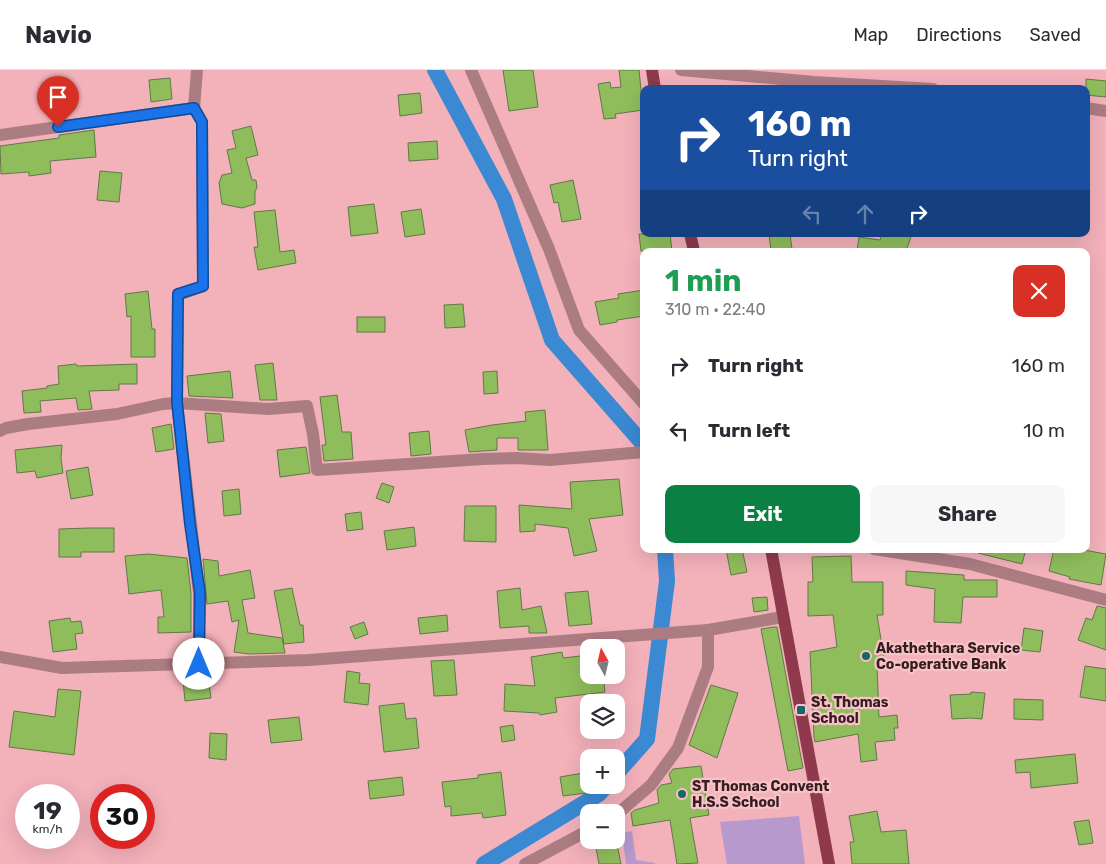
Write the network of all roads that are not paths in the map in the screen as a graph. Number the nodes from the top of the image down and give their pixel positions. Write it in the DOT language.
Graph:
graph roads {
  1 [pos="197,70"];
  2 [pos="471,70"];
  3 [pos="652,70"];
  4 [pos="681,70"];
  5 [pos="654,85"];
  6 [pos="865,85"];
  7 [pos="194,108"];
  8 [pos="1090,109"];
  9 [pos="1106,111"];
  10 [pos="0,135"];
  11 [pos="640,399"];
  12 [pos="177,402"];
  13 [pos="0,431"];
  14 [pos="639,453"];
  15 [pos="772,553"];
  16 [pos="900,553"];
  17 [pos="1106,600"];
  18 [pos="783,617"];
  19 [pos="708,630"];
  20 [pos="0,657"];
  21 [pos="199,664"];
  22 [pos="625,807"];
  23 [pos="580,835"];
  24 [pos="525,864"];
  25 [pos="829,864"];
  1 -- 7 [label="street"];
  2 -- 11 [label="street"];
  3 -- 5 [label="main road"];
  4 -- 6 [label="street"];
  7 -- 10 [label="street"];
  7 -- 12 [label="street"];
  8 -- 9 [label="street"];
  12 -- 13 [label="street"];
  12 -- 14 [label="street"];
  12 -- 21 [label="street"];
  15 -- 18 [label="main road"];
  16 -- 17 [label="street"];
  18 -- 19 [label="street"];
  18 -- 25 [label="main road"];
  19 -- 21 [label="street"];
  19 -- 22 [label="street"];
  20 -- 21 [label="street"];
  23 -- 24 [label="street"];
}
